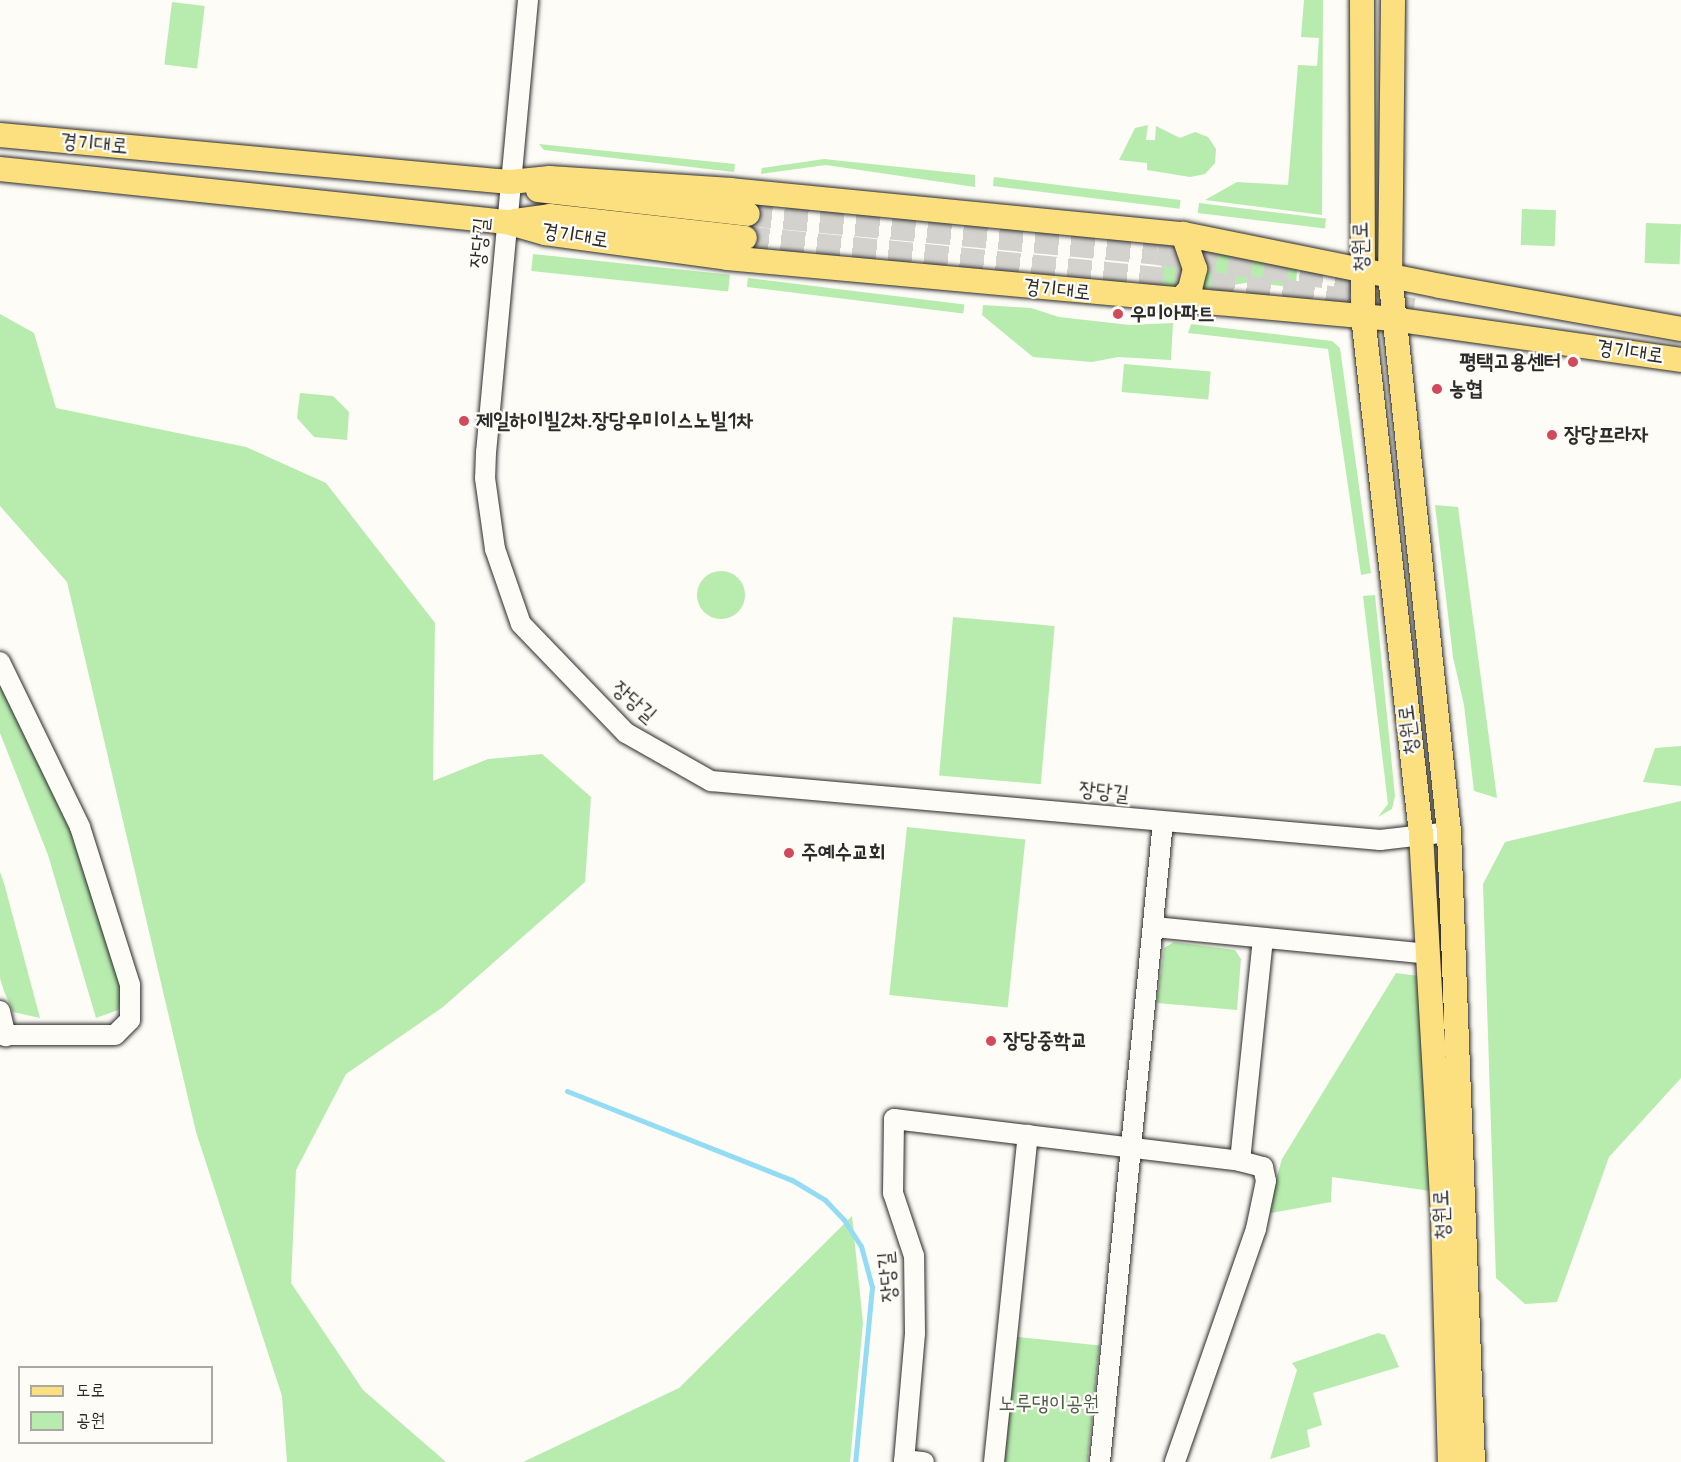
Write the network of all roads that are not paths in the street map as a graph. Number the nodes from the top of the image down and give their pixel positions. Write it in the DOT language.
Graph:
graph roads {
  1 [pos="528,0"];
  2 [pos="1362,0"];
  3 [pos="1393,0"];
  4 [pos="0,135"];
  5 [pos="0,169"];
  6 [pos="508,202"];
  7 [pos="1183,234"];
  8 [pos="1360,269"];
  9 [pos="1390,275"];
  10 [pos="1178,302"];
  11 [pos="1363,316"];
  12 [pos="1393,319"];
  13 [pos="1681,329"];
  14 [pos="1681,360"];
  15 [pos="0,662"];
  16 [pos="1162,822"];
  17 [pos="1449,832"];
  18 [pos="1421,834"];
  19 [pos="1154,927"];
  20 [pos="1263,938"];
  21 [pos="1429,954"];
  22 [pos="0,1011"];
  23 [pos="3,1036"];
  24 [pos="1028,1135"];
  25 [pos="1132,1148"];
  26 [pos="1240,1161"];
  27 [pos="904,1461"];
  28 [pos="924,1462"];
  29 [pos="994,1462"];
  30 [pos="1100,1462"];
  31 [pos="1175,1462"];
  32 [pos="1450,1462"];
  33 [pos="1473,1462"];
  1 -- 6 [label="street, 장당길"];
  2 -- 8 [label="main road, 청원로"];
  3 -- 9 [label="main road, 청원로"];
  4 -- 6 [label="main road, 경기대로"];
  5 -- 6 [label="main road, 경기대로"];
  6 -- 6 [label="main road, 경기대로"];
  6 -- 7 [label="main road, 경기대로"];
  6 -- 10 [label="main road, 경기대로"];
  6 -- 16 [label="street, 장당길"];
  7 -- 8 [label="main road, 경기대로"];
  7 -- 10 [label="main road"];
  8 -- 9 [label="main road, 경기대로"];
  8 -- 11 [label="main road, 청원로"];
  9 -- 12 [label="main road, 청원로"];
  9 -- 13 [label="main road, 경기대로"];
  10 -- 11 [label="main road, 경기대로"];
  11 -- 12 [label="main road, 경기대로"];
  11 -- 18 [label="main road, 청원로"];
  12 -- 14 [label="main road, 경기대로"];
  12 -- 17 [label="main road, 청원로"];
  15 -- 23 [label="street"];
  16 -- 18 [label="street, 장당길"];
  16 -- 19 [label="street"];
  17 -- 18 [label="street, 장당길"];
  17 -- 33 [label="main road, 청원로"];
  18 -- 21 [label="main road, 청원로"];
  19 -- 20 [label="street"];
  19 -- 25 [label="street"];
  20 -- 21 [label="street"];
  20 -- 26 [label="street"];
  21 -- 32 [label="main road, 청원로"];
  22 -- 23 [label="street"];
  24 -- 25 [label="street, 장당길"];
  24 -- 27 [label="street, 장당길"];
  24 -- 29 [label="street"];
  25 -- 26 [label="street, 장당길"];
  25 -- 30 [label="street"];
  26 -- 31 [label="street, 장당길"];
  27 -- 28 [label="street, 장당길"];
}
